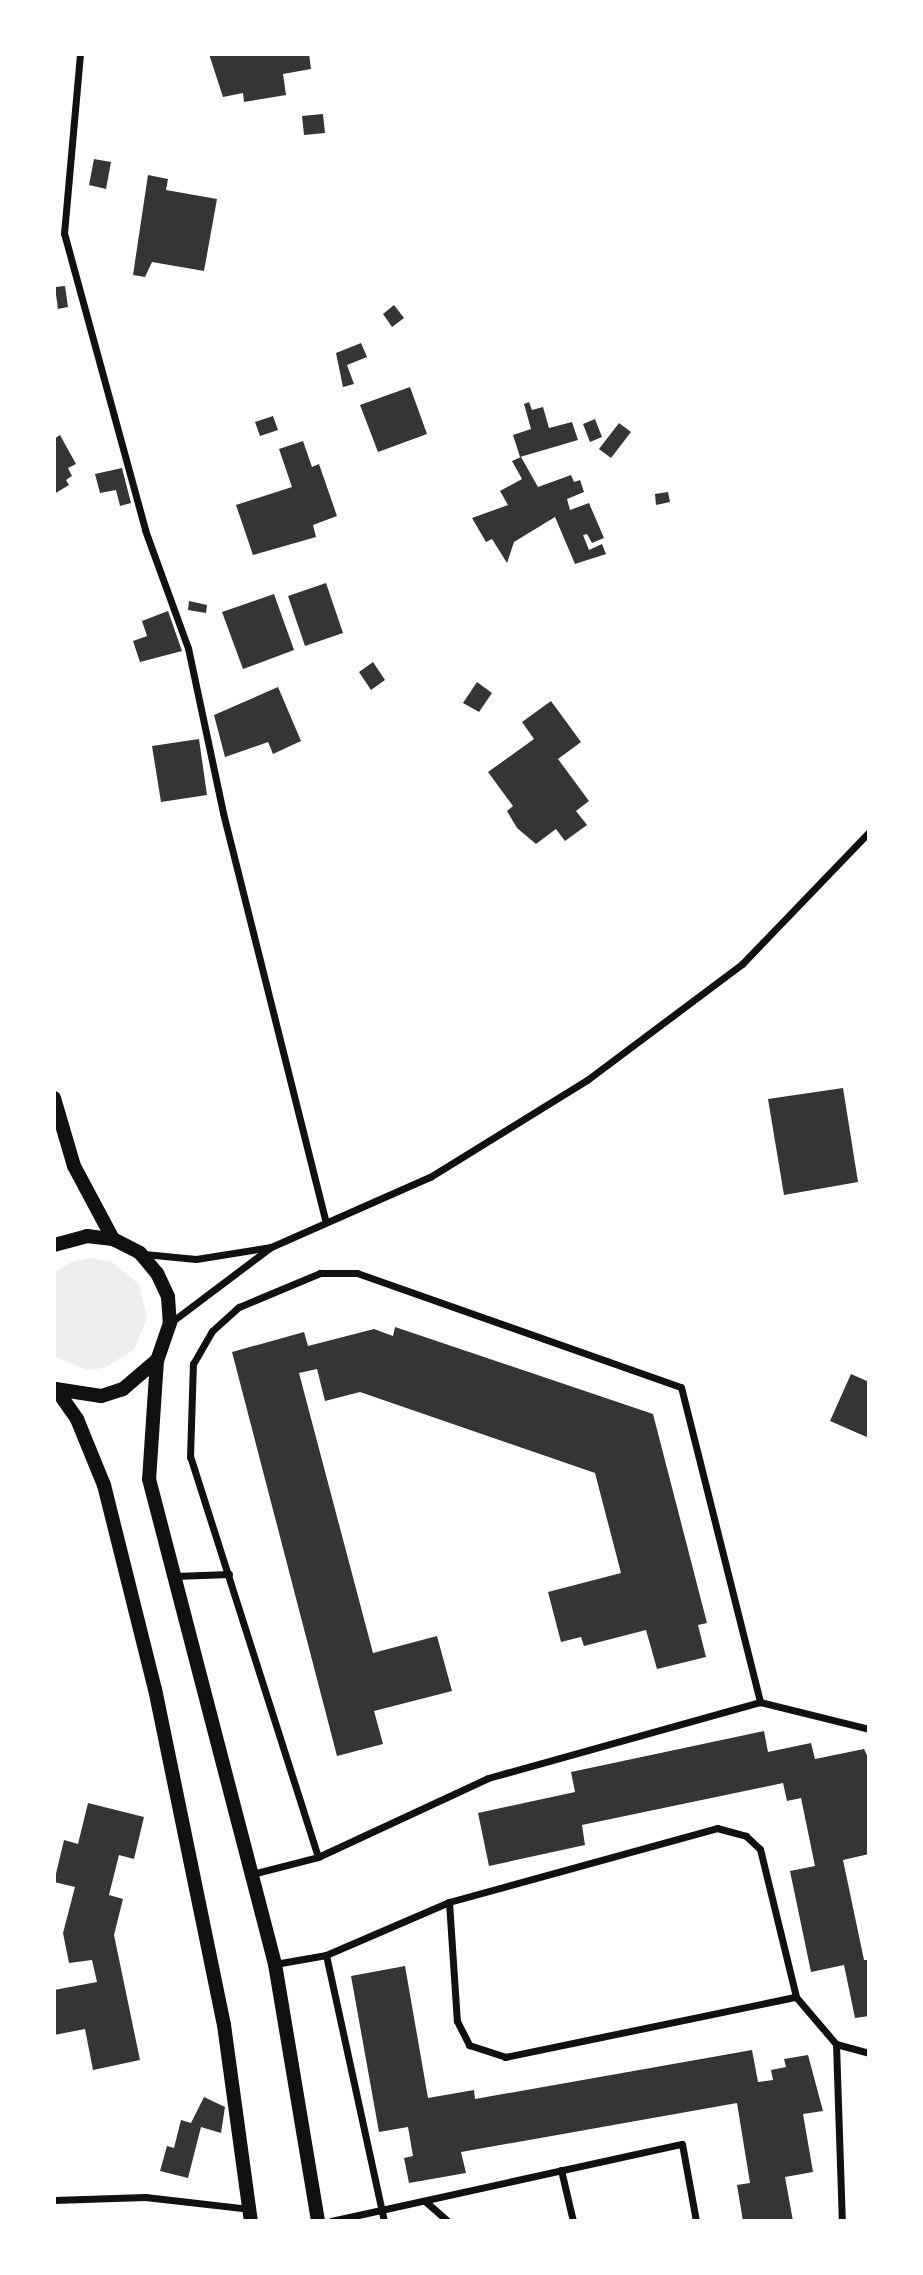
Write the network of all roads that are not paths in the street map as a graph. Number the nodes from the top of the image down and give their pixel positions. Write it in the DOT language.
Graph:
graph roads {
  1 [pos="80,54"];
  2 [pos="869,832"];
  3 [pos="54,1098"];
  4 [pos="326,1222"];
  5 [pos="113,1239"];
  6 [pos="54,1245"];
  7 [pos="271,1247"];
  8 [pos="140,1253"];
  9 [pos="170,1323"];
  10 [pos="157,1360"];
  11 [pos="55,1389"];
  12 [pos="229,1574"];
  13 [pos="174,1576"];
  14 [pos="760,1702"];
  15 [pos="869,1729"];
  16 [pos="318,1857"];
  17 [pos="252,1874"];
  18 [pos="449,1902"];
  19 [pos="326,1955"];
  20 [pos="275,1964"];
  21 [pos="796,1997"];
  22 [pos="836,2044"];
  23 [pos="869,2053"];
  24 [pos="561,2170"];
  25 [pos="54,2200"];
  26 [pos="426,2202"];
  27 [pos="251,2215"];
  28 [pos="384,2216"];
  29 [pos="318,2221"];
  30 [pos="331,2221"];
  31 [pos="448,2221"];
  32 [pos="573,2221"];
  33 [pos="695,2221"];
  34 [pos="842,2221"];
  1 -- 4 [label="street"];
  2 -- 4 [label="street"];
  3 -- 5 [label="main road"];
  4 -- 7 [label="street"];
  5 -- 6 [label="main road"];
  5 -- 8 [label="main road"];
  7 -- 8 [label="street"];
  7 -- 9 [label="street"];
  8 -- 9 [label="main road"];
  9 -- 10 [label="main road"];
  10 -- 11 [label="main road"];
  10 -- 13 [label="main road"];
  11 -- 27 [label="main road"];
  12 -- 13 [label="street"];
  12 -- 14 [label="street"];
  12 -- 16 [label="street"];
  13 -- 17 [label="main road"];
  14 -- 15 [label="street"];
  14 -- 16 [label="street"];
  16 -- 17 [label="street"];
  17 -- 20 [label="main road"];
  18 -- 19 [label="street"];
  18 -- 21 [label="street"];
  18 -- 21 [label="street"];
  19 -- 20 [label="street"];
  19 -- 28 [label="street"];
  20 -- 29 [label="main road"];
  21 -- 22 [label="street"];
  22 -- 23 [label="street"];
  22 -- 34 [label="street"];
  24 -- 26 [label="street"];
  24 -- 32 [label="street"];
  24 -- 33 [label="street"];
  25 -- 27 [label="street"];
  26 -- 28 [label="street"];
  26 -- 31 [label="street"];
  28 -- 30 [label="street"];
}
